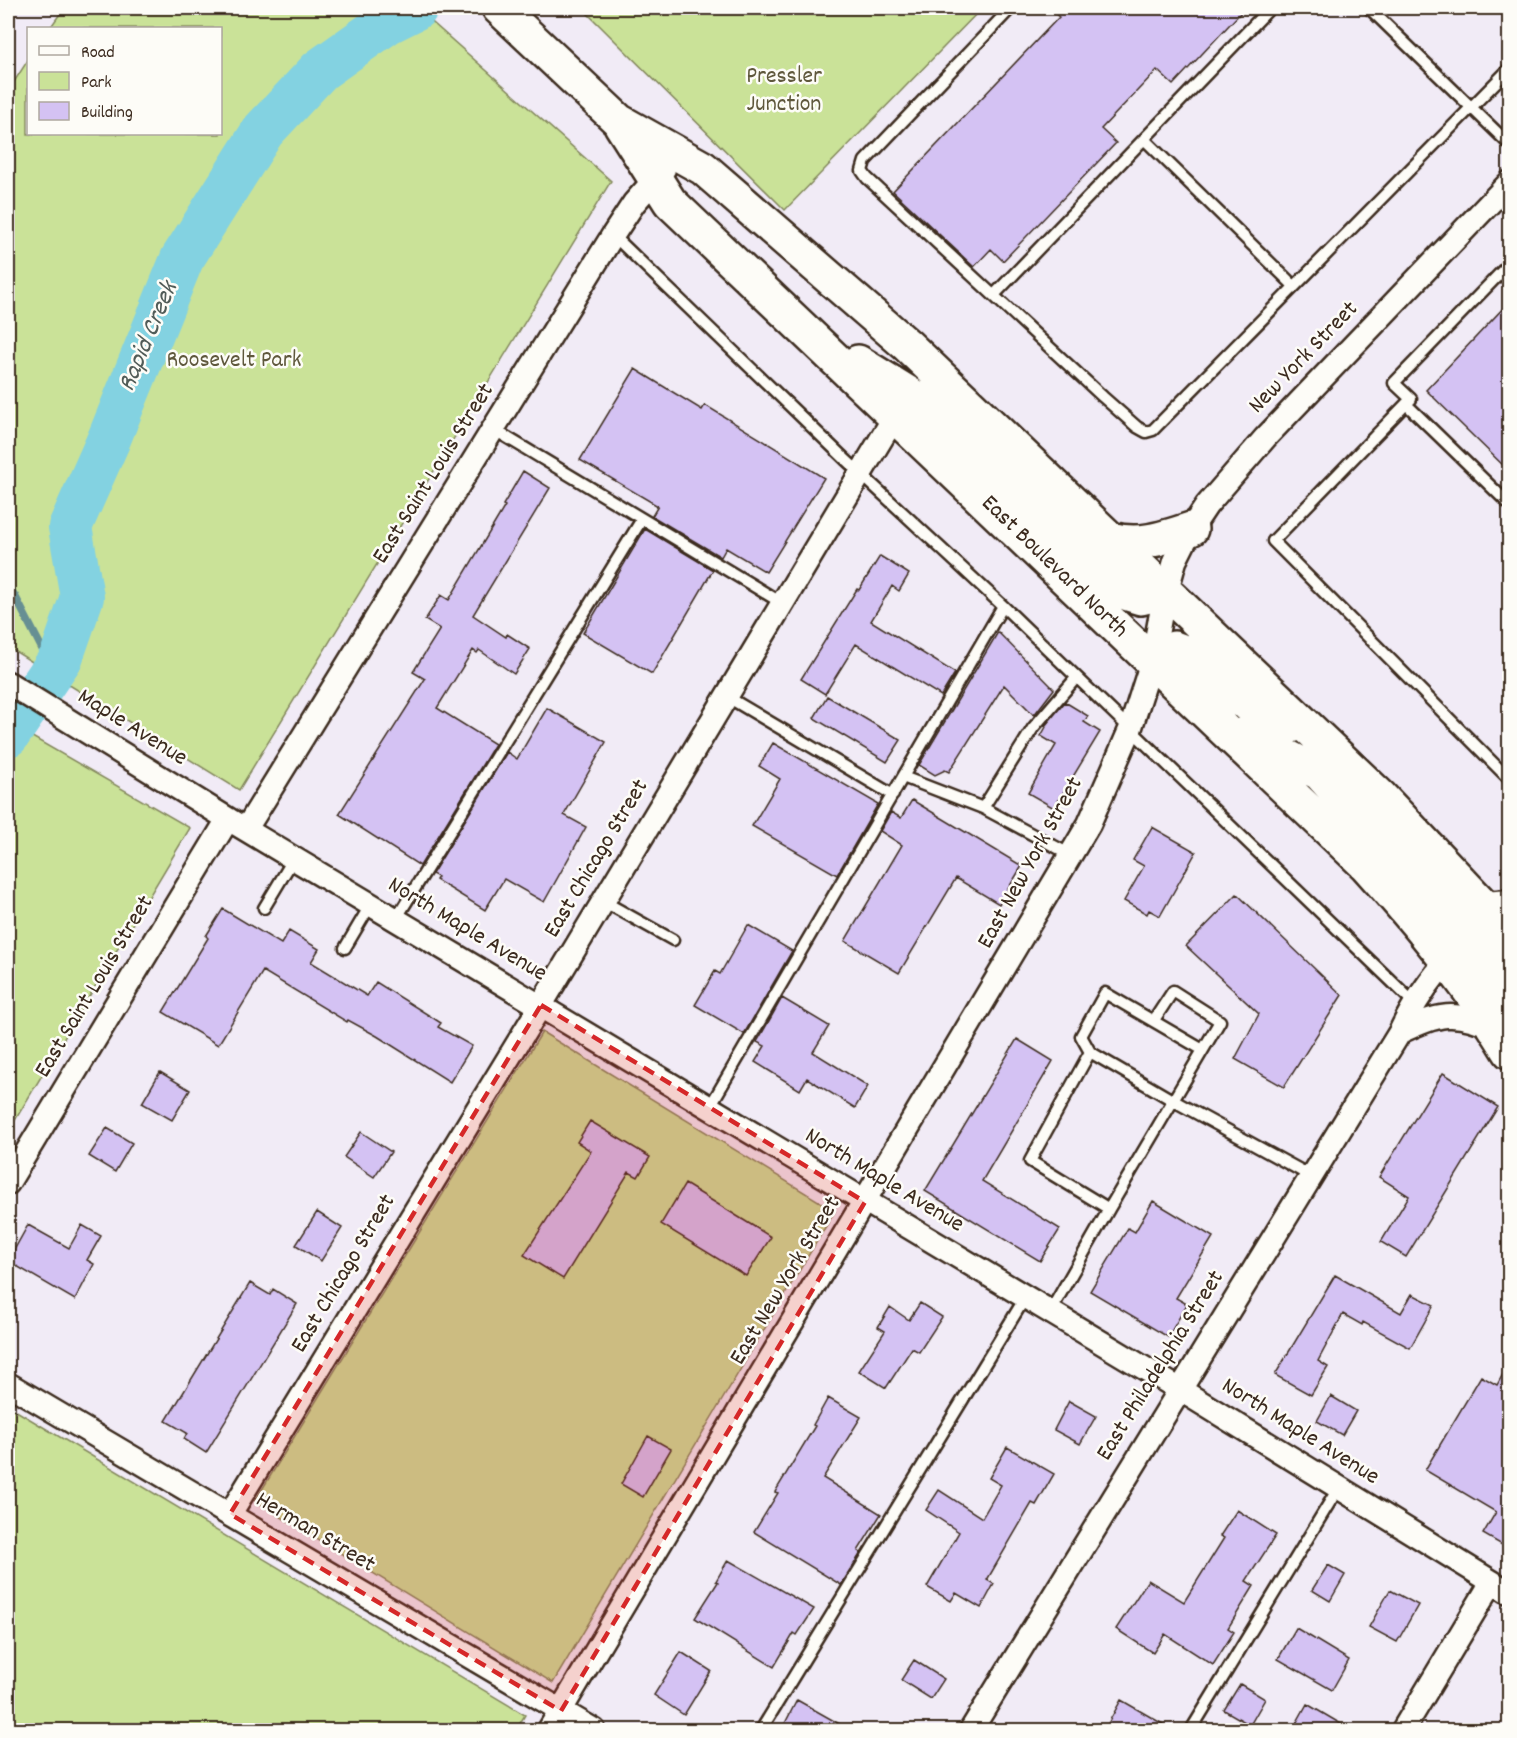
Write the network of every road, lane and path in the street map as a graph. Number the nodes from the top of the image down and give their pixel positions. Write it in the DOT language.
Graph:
graph roads {
  1 [pos="499,8"];
  2 [pos="1011,8"];
  3 [pos="1270,8"];
  4 [pos="1369,8"];
  5 [pos="1509,66"];
  6 [pos="1471,107"];
  7 [pos="619,121"];
  8 [pos="1144,139"];
  9 [pos="1509,145"];
  10 [pos="676,153"];
  11 [pos="656,179"];
  12 [pos="1509,182"];
  13 [pos="613,235"];
  14 [pos="1509,263"];
  15 [pos="1294,286"];
  16 [pos="994,295"];
  17 [pos="857,301"];
  18 [pos="801,327"];
  19 [pos="1406,405"];
  20 [pos="895,416"];
  21 [pos="493,429"];
  22 [pos="860,473"];
  23 [pos="1509,505"];
  24 [pos="642,519"];
  25 [pos="1191,529"];
  26 [pos="1111,539"];
  27 [pos="1167,592"];
  28 [pos="782,603"];
  29 [pos="1003,606"];
  30 [pos="1152,661"];
  31 [pos="1076,678"];
  32 [pos="8,683"];
  33 [pos="726,696"];
  34 [pos="1211,717"];
  35 [pos="1130,730"];
  36 [pos="1321,740"];
  37 [pos="903,777"];
  38 [pos="1509,780"];
  39 [pos="893,795"];
  40 [pos="983,808"];
  41 [pos="237,824"];
  42 [pos="1071,855"];
  43 [pos="294,858"];
  44 [pos="603,901"];
  45 [pos="371,904"];
  46 [pos="1497,905"];
  47 [pos="264,908"];
  48 [pos="396,919"];
  49 [pos="673,940"];
  50 [pos="1509,940"];
  51 [pos="345,948"];
  52 [pos="1509,952"];
  53 [pos="1448,960"];
  54 [pos="1509,998"];
  55 [pos="1414,1003"];
  56 [pos="540,1005"];
  57 [pos="1154,1020"];
  58 [pos="1400,1032"];
  59 [pos="1502,1040"];
  60 [pos="1203,1050"];
  61 [pos="1090,1052"];
  62 [pos="1174,1101"];
  63 [pos="709,1107"];
  64 [pos="1311,1176"];
  65 [pos="8,1183"];
  66 [pos="865,1202"];
  67 [pos="1108,1209"];
  68 [pos="1025,1298"];
  69 [pos="1050,1312"];
  70 [pos="8,1384"];
  71 [pos="1179,1389"];
  72 [pos="1339,1487"];
  73 [pos="230,1514"];
  74 [pos="1501,1587"];
  75 [pos="561,1711"];
  76 [pos="549,1731"];
  77 [pos="594,1731"];
  78 [pos="761,1731"];
  79 [pos="971,1731"];
  80 [pos="1191,1731"];
  81 [pos="1402,1731"];
  1 -- 7 [label="main road"];
  2 -- 16 [label="lane"];
  3 -- 8 [label="lane"];
  4 -- 6 [label="lane"];
  5 -- 6 [label="lane"];
  6 -- 9 [label="lane"];
  6 -- 15 [label="lane"];
  7 -- 10 [label="main road"];
  7 -- 11 [label="main road, East Boulevard North"];
  8 -- 15 [label="lane"];
  8 -- 16 [label="lane"];
  10 -- 11 [label="street, East Saint Louis Street"];
  10 -- 17 [label="main road"];
  11 -- 13 [label="street, East Saint Louis Street"];
  11 -- 17 [label="main road"];
  11 -- 18 [label="main road, East Boulevard North"];
  12 -- 25 [label="street, New York Street"];
  13 -- 21 [label="street, East Saint Louis Street"];
  13 -- 22 [label="lane"];
  14 -- 19 [label="lane"];
  15 -- 16 [label="lane"];
  17 -- 26 [label="main road"];
  18 -- 20 [label="main road, East Boulevard North"];
  18 -- 27 [label="main road"];
  19 -- 23 [label="lane"];
  19 -- 38 [label="lane"];
  20 -- 22 [label="street, East Chicago Street"];
  20 -- 30 [label="main road, East Boulevard North"];
  21 -- 24 [label="lane"];
  21 -- 41 [label="street, East Saint Louis Street"];
  22 -- 28 [label="street, East Chicago Street"];
  22 -- 29 [label="lane"];
  24 -- 28 [label="lane"];
  24 -- 48 [label="lane"];
  25 -- 26 [label="main road"];
  25 -- 27 [label="street, New York Street"];
  26 -- 27 [label="main road"];
  27 -- 30 [label="street, New York Street"];
  27 -- 36 [label="main road"];
  28 -- 33 [label="street, East Chicago Street"];
  29 -- 31 [label="lane"];
  29 -- 37 [label="lane"];
  30 -- 34 [label="main road, East Boulevard North"];
  30 -- 35 [label="street, East New York Street"];
  30 -- 36 [label="main road"];
  31 -- 35 [label="lane"];
  31 -- 40 [label="lane"];
  32 -- 41 [label="street, Maple Avenue"];
  33 -- 39 [label="lane"];
  33 -- 44 [label="street, East Chicago Street"];
  34 -- 52 [label="main road"];
  34 -- 53 [label="main road, East Boulevard North"];
  35 -- 42 [label="street, East New York Street"];
  35 -- 55 [label="lane"];
  36 -- 46 [label="main road"];
  37 -- 39 [label="lane"];
  37 -- 40 [label="lane"];
  39 -- 63 [label="lane"];
  40 -- 42 [label="lane"];
  41 -- 43 [label="street, North Maple Avenue"];
  41 -- 65 [label="street, East Saint Louis Street"];
  42 -- 66 [label="street, East New York Street"];
  43 -- 45 [label="street, North Maple Avenue"];
  43 -- 47 [label="lane"];
  44 -- 49 [label="lane"];
  44 -- 56 [label="street, East Chicago Street"];
  45 -- 48 [label="street, North Maple Avenue"];
  45 -- 51 [label="lane"];
  46 -- 50 [label="main road"];
  48 -- 56 [label="street, North Maple Avenue"];
  53 -- 54 [label="main road"];
  53 -- 55 [label="street, East Philadelphia Street"];
  53 -- 59 [label="main road, East Boulevard North"];
  55 -- 58 [label="street, East Philadelphia Street"];
  56 -- 63 [label="street, North Maple Avenue"];
  56 -- 73 [label="street, East Chicago Street"];
  57 -- 60 [label="lane"];
  57 -- 60 [label="lane"];
  57 -- 61 [label="lane"];
  58 -- 59 [label="street"];
  58 -- 64 [label="street, East Philadelphia Street"];
  60 -- 62 [label="lane"];
  61 -- 62 [label="lane"];
  61 -- 67 [label="lane"];
  62 -- 64 [label="lane"];
  62 -- 67 [label="lane"];
  63 -- 66 [label="street, North Maple Avenue"];
  64 -- 71 [label="street, East Philadelphia Street"];
  66 -- 68 [label="street, North Maple Avenue"];
  66 -- 75 [label="street, East New York Street"];
  67 -- 69 [label="lane"];
  68 -- 69 [label="street, North Maple Avenue"];
  68 -- 78 [label="lane"];
  69 -- 71 [label="street, North Maple Avenue"];
  70 -- 73 [label="street, Herman Street"];
  71 -- 72 [label="street, North Maple Avenue"];
  71 -- 79 [label="street, East Philadelphia Street"];
  72 -- 74 [label="street, North Maple Avenue"];
  72 -- 80 [label="lane"];
  73 -- 75 [label="street, Herman Street"];
  74 -- 81 [label="street"];
  75 -- 76 [label="street, East New York Street"];
  75 -- 77 [label="street, Herman Street"];
}
